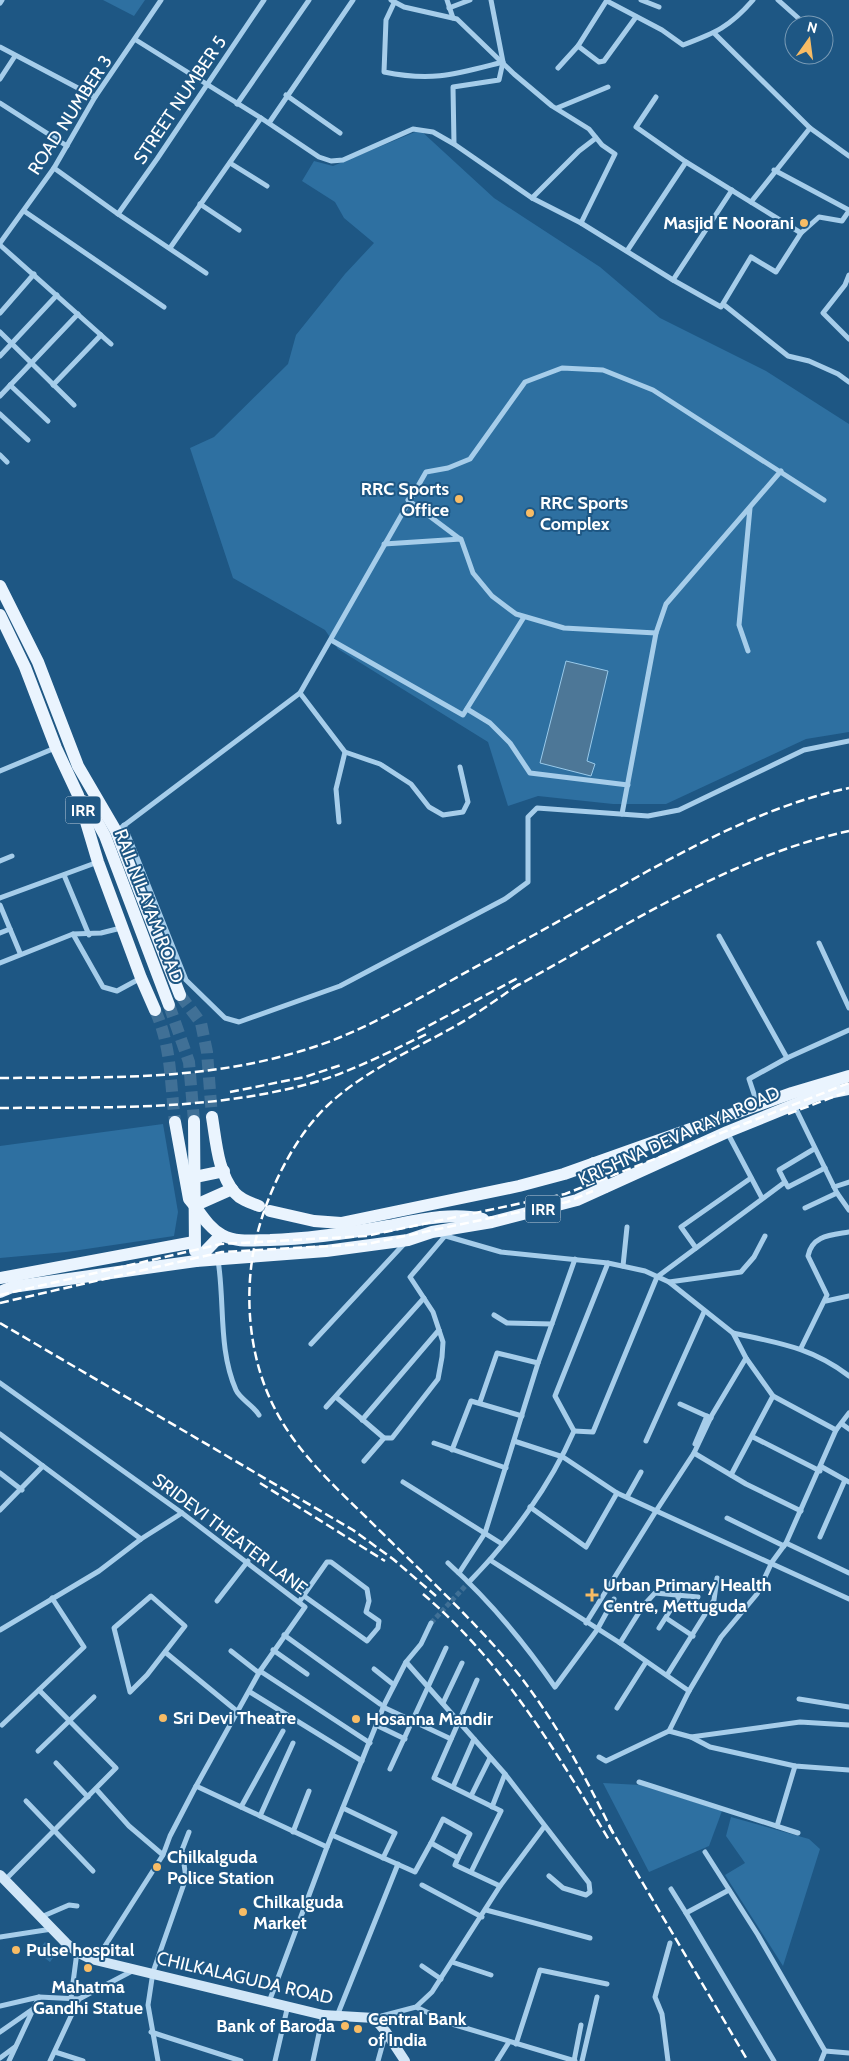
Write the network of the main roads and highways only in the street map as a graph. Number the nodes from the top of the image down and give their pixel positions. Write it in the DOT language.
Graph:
graph roads {
  1 [pos="0,586"];
  2 [pos="0,614"];
  3 [pos="78,795"];
  4 [pos="180,995"];
  5 [pos="169,1005"];
  6 [pos="155,1010"];
  7 [pos="849,1076"];
  8 [pos="849,1089"];
  9 [pos="212,1117"];
  10 [pos="194,1121"];
  11 [pos="175,1122"];
  12 [pos="618,1155"];
  13 [pos="594,1164"];
  14 [pos="224,1171"];
  15 [pos="627,1177"];
  16 [pos="195,1178"];
  17 [pos="605,1187"];
  18 [pos="232,1189"];
  19 [pos="196,1205"];
  20 [pos="492,1222"];
  21 [pos="221,1235"];
  22 [pos="194,1242"];
  23 [pos="196,1261"];
  24 [pos="0,1278"];
  25 [pos="0,1292"];
  26 [pos="3,1878"];
  27 [pos="405,2061"];
  1 -- 4 [label="main road, IRR"];
  2 -- 3 [label="main road, RAIL NILAYAM ROAD / IRR"];
  3 -- 5 [label="main road, RAIL NILAYAM ROAD / IRR"];
  3 -- 6 [label="main road, RAIL NILAYAM ROAD / IRR"];
  7 -- 12 [label="main road, KRISHNA DEVA RAYA ROAD / IRR"];
  8 -- 15 [label="main road, KRISHNA DEVA RAYA ROAD / IRR"];
  9 -- 14 [label="main road"];
  10 -- 16 [label="main road"];
  11 -- 19 [label="main road"];
  12 -- 13 [label="main road, KRISHNA DEVA RAYA ROAD / IRR"];
  12 -- 15 [label="main road"];
  13 -- 17 [label="main road"];
  13 -- 18 [label="main road, KRISHNA DEVA RAYA ROAD / IRR"];
  14 -- 16 [label="main road"];
  14 -- 18 [label="main road"];
  15 -- 17 [label="main road, KRISHNA DEVA RAYA ROAD / IRR"];
  16 -- 19 [label="main road"];
  17 -- 20 [label="main road, KRISHNA DEVA RAYA ROAD / IRR"];
  18 -- 19 [label="main road"];
  19 -- 21 [label="main road"];
  19 -- 22 [label="main road"];
  20 -- 21 [label="main road, KRISHNA DEVA RAYA ROAD / IRR"];
  20 -- 23 [label="main road, KRISHNA DEVA RAYA ROAD / IRR"];
  21 -- 23 [label="main road"];
  22 -- 23 [label="main road"];
  22 -- 24 [label="main road"];
  23 -- 25 [label="main road, KRISHNA DEVA RAYA ROAD"];
  26 -- 27 [label="main road, CHILKALAGUDA ROAD"];
}
